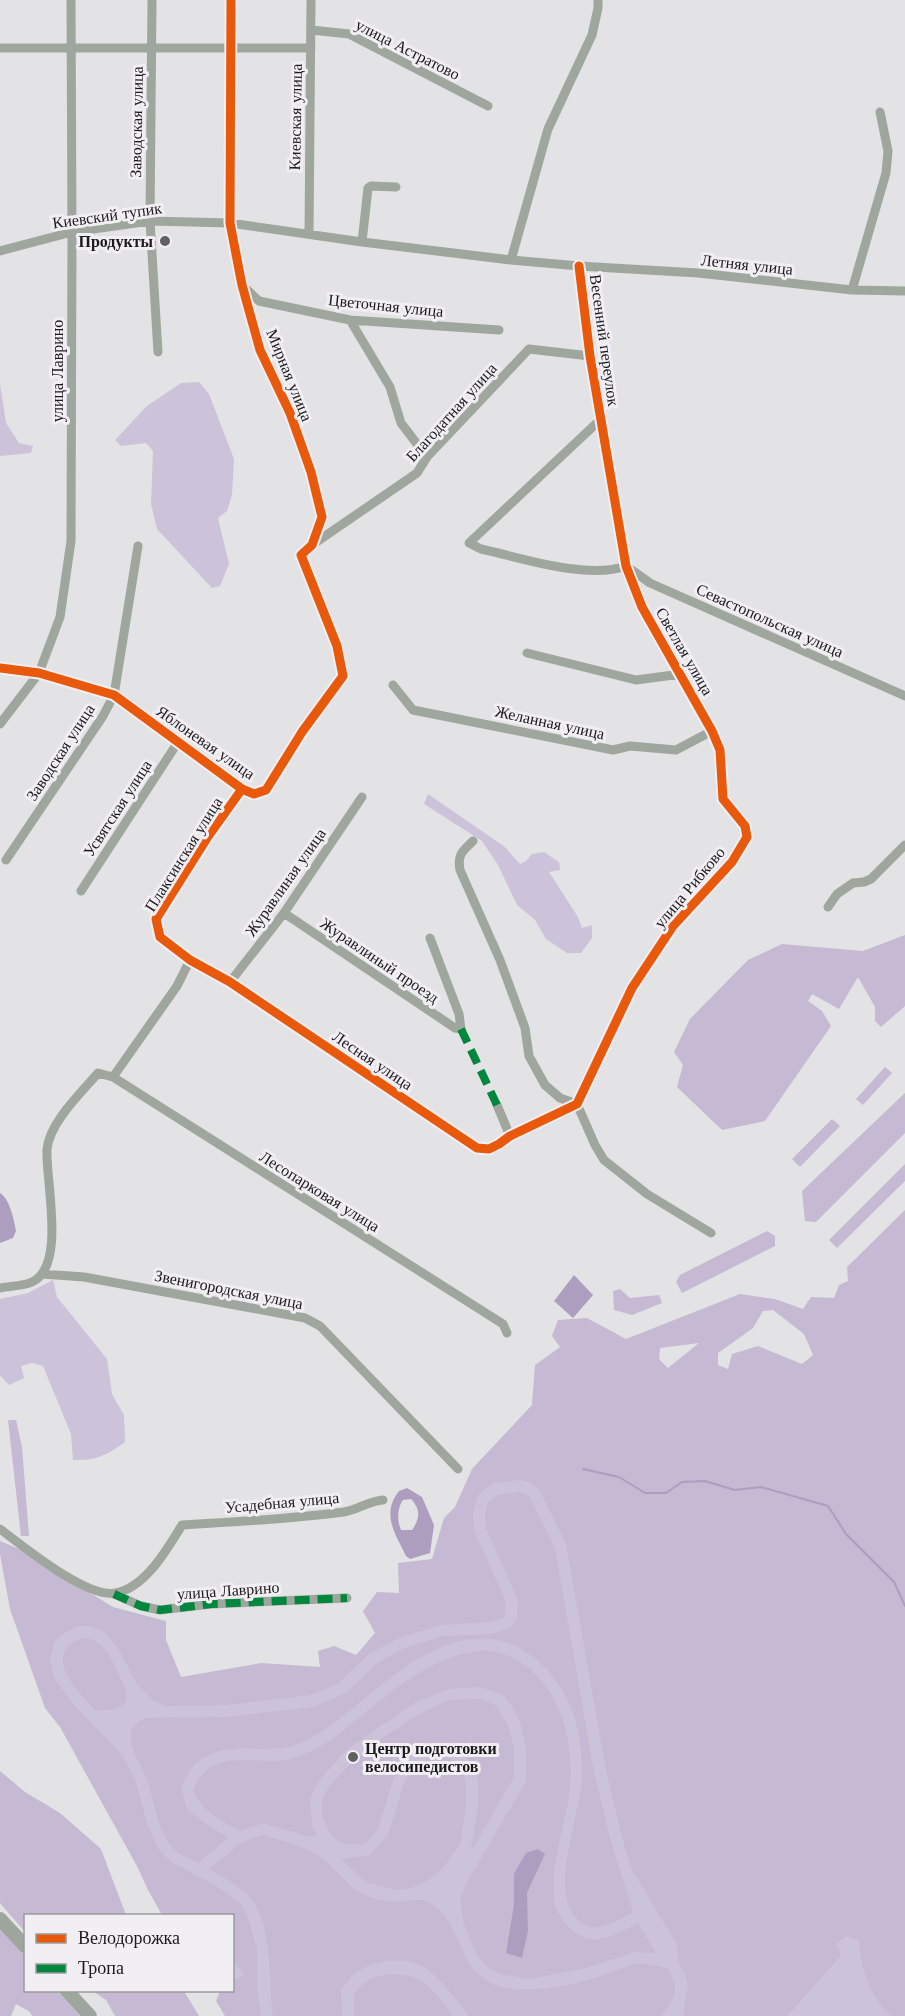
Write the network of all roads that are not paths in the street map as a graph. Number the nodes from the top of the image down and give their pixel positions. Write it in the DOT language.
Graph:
graph roads {
  1 [pos="71,0"];
  2 [pos="152,0"];
  3 [pos="231,0"];
  4 [pos="311,0"];
  5 [pos="598,0"];
  6 [pos="311,30"];
  7 [pos="71,47"];
  8 [pos="152,47"];
  9 [pos="0,48"];
  10 [pos="231,48"];
  11 [pos="311,48"];
  12 [pos="488,106"];
  13 [pos="880,112"];
  14 [pos="396,187"];
  15 [pos="150,221"];
  16 [pos="230,223"];
  17 [pos="72,232"];
  18 [pos="309,234"];
  19 [pos="362,242"];
  20 [pos="0,251"];
  21 [pos="511,260"];
  22 [pos="582,266"];
  23 [pos="243,285"];
  24 [pos="852,290"];
  25 [pos="905,291"];
  26 [pos="350,320"];
  27 [pos="499,330"];
  28 [pos="158,352"];
  29 [pos="590,356"];
  30 [pos="601,419"];
  31 [pos="427,457"];
  32 [pos="312,545"];
  33 [pos="138,546"];
  34 [pos="626,566"];
  35 [pos="527,653"];
  36 [pos="0,668"];
  37 [pos="39,673"];
  38 [pos="681,674"];
  39 [pos="343,676"];
  40 [pos="393,685"];
  41 [pos="114,695"];
  42 [pos="905,696"];
  43 [pos="0,724"];
  44 [pos="712,730"];
  45 [pos="178,742"];
  46 [pos="720,750"];
  47 [pos="242,789"];
  48 [pos="362,797"];
  49 [pos="473,841"];
  50 [pos="905,845"];
  51 [pos="6,860"];
  52 [pos="81,891"];
  53 [pos="828,907"];
  54 [pos="284,913"];
  55 [pos="160,937"];
  56 [pos="430,938"];
  57 [pos="190,960"];
  58 [pos="230,982"];
  59 [pos="113,1077"];
  60 [pos="576,1104"];
  61 [pos="496,1105"];
  62 [pos="510,1136"];
  63 [pos="711,1233"];
  64 [pos="42,1274"];
  65 [pos="0,1288"];
  66 [pos="507,1333"];
  67 [pos="458,1469"];
  68 [pos="383,1500"];
  69 [pos="0,1529"];
  70 [pos="114,1594"];
  71 [pos="347,1598"];
  72 [pos="0,1919"];
  73 [pos="24,1945"];
  74 [pos="68,1992"];
  75 [pos="90,2016"];
  1 -- 7 [label="street, улица Лаврино"];
  2 -- 8 [label="street, Заводская улица"];
  3 -- 10 [label="street, Мирная улица"];
  4 -- 6 [label="street, Киевская улица"];
  5 -- 21 [label="street"];
  6 -- 11 [label="street, Киевская улица"];
  6 -- 12 [label="street, улица Астратово"];
  7 -- 8 [label="street"];
  7 -- 9 [label="street"];
  7 -- 17 [label="street, улица Лаврино"];
  8 -- 10 [label="street"];
  8 -- 15 [label="street, Заводская улица"];
  10 -- 11 [label="street"];
  10 -- 16 [label="street, Мирная улица"];
  11 -- 18 [label="street, Киевская улица"];
  13 -- 24 [label="street"];
  14 -- 19 [label="street"];
  15 -- 16 [label="street, Киевский тупик"];
  15 -- 17 [label="street, Киевский тупик"];
  15 -- 28 [label="street, Заводская улица"];
  16 -- 18 [label="street, Киевский тупик"];
  16 -- 23 [label="street, Мирная улица"];
  17 -- 20 [label="street, Киевский тупик"];
  17 -- 37 [label="street, улица Лаврино"];
  18 -- 19 [label="street, Киевский тупик"];
  19 -- 21 [label="street, Киевский тупик"];
  21 -- 22 [label="street, Киевский тупик"];
  22 -- 24 [label="street, Летняя улица"];
  22 -- 29 [label="street, Весенний переулок"];
  23 -- 26 [label="street, Цветочная улица"];
  23 -- 32 [label="street, Мирная улица"];
  24 -- 25 [label="street, Летняя улица"];
  26 -- 27 [label="street, Цветочная улица"];
  26 -- 31 [label="street"];
  29 -- 30 [label="street, Весенний переулок"];
  29 -- 31 [label="street, Благодатная улица"];
  30 -- 34 [label="street, Весенний переулок"];
  30 -- 34 [label="street"];
  31 -- 32 [label="street, Благодатная улица"];
  32 -- 39 [label="street, Мирная улица"];
  33 -- 41 [label="street, Заводская улица"];
  34 -- 38 [label="street, Светлая улица"];
  34 -- 42 [label="street, Севастопольская улица"];
  35 -- 38 [label="street"];
  36 -- 37 [label="street, Яблоневая улица"];
  37 -- 41 [label="street, Яблоневая улица"];
  37 -- 43 [label="street, улица Лаврино"];
  38 -- 44 [label="street, Светлая улица"];
  39 -- 47 [label="street, Яблоневая улица"];
  40 -- 44 [label="street, Желанная улица"];
  41 -- 45 [label="street, Яблоневая улица"];
  41 -- 51 [label="street, Заводская улица"];
  44 -- 46 [label="street, Светлая улица"];
  45 -- 47 [label="street, Яблоневая улица"];
  45 -- 52 [label="street, Усвятская улица"];
  46 -- 60 [label="street, улица Рибково"];
  47 -- 55 [label="street, Плаксинская улица"];
  48 -- 54 [label="street, Журавлиная улица"];
  49 -- 60 [label="street"];
  50 -- 53 [label="street"];
  54 -- 56 [label="street, Журавлиный проезд"];
  54 -- 58 [label="street, Журавлиная улица"];
  55 -- 57 [label="street, Лесная улица"];
  57 -- 58 [label="street, Лесная улица"];
  57 -- 59 [label="street"];
  58 -- 62 [label="street, Лесная улица"];
  59 -- 64 [label="street"];
  59 -- 66 [label="street, Лесопарковая улица"];
  60 -- 62 [label="street, Лесная улица"];
  60 -- 63 [label="street"];
  61 -- 62 [label="street"];
  64 -- 65 [label="street"];
  64 -- 67 [label="street, Звенигородская улица"];
  68 -- 70 [label="street, Усадебная улица"];
  69 -- 70 [label="street, улица Лаврино"];
  70 -- 71 [label="street, улица Лаврино"];
  72 -- 73 [label="main road"];
  74 -- 75 [label="main road"];
}
